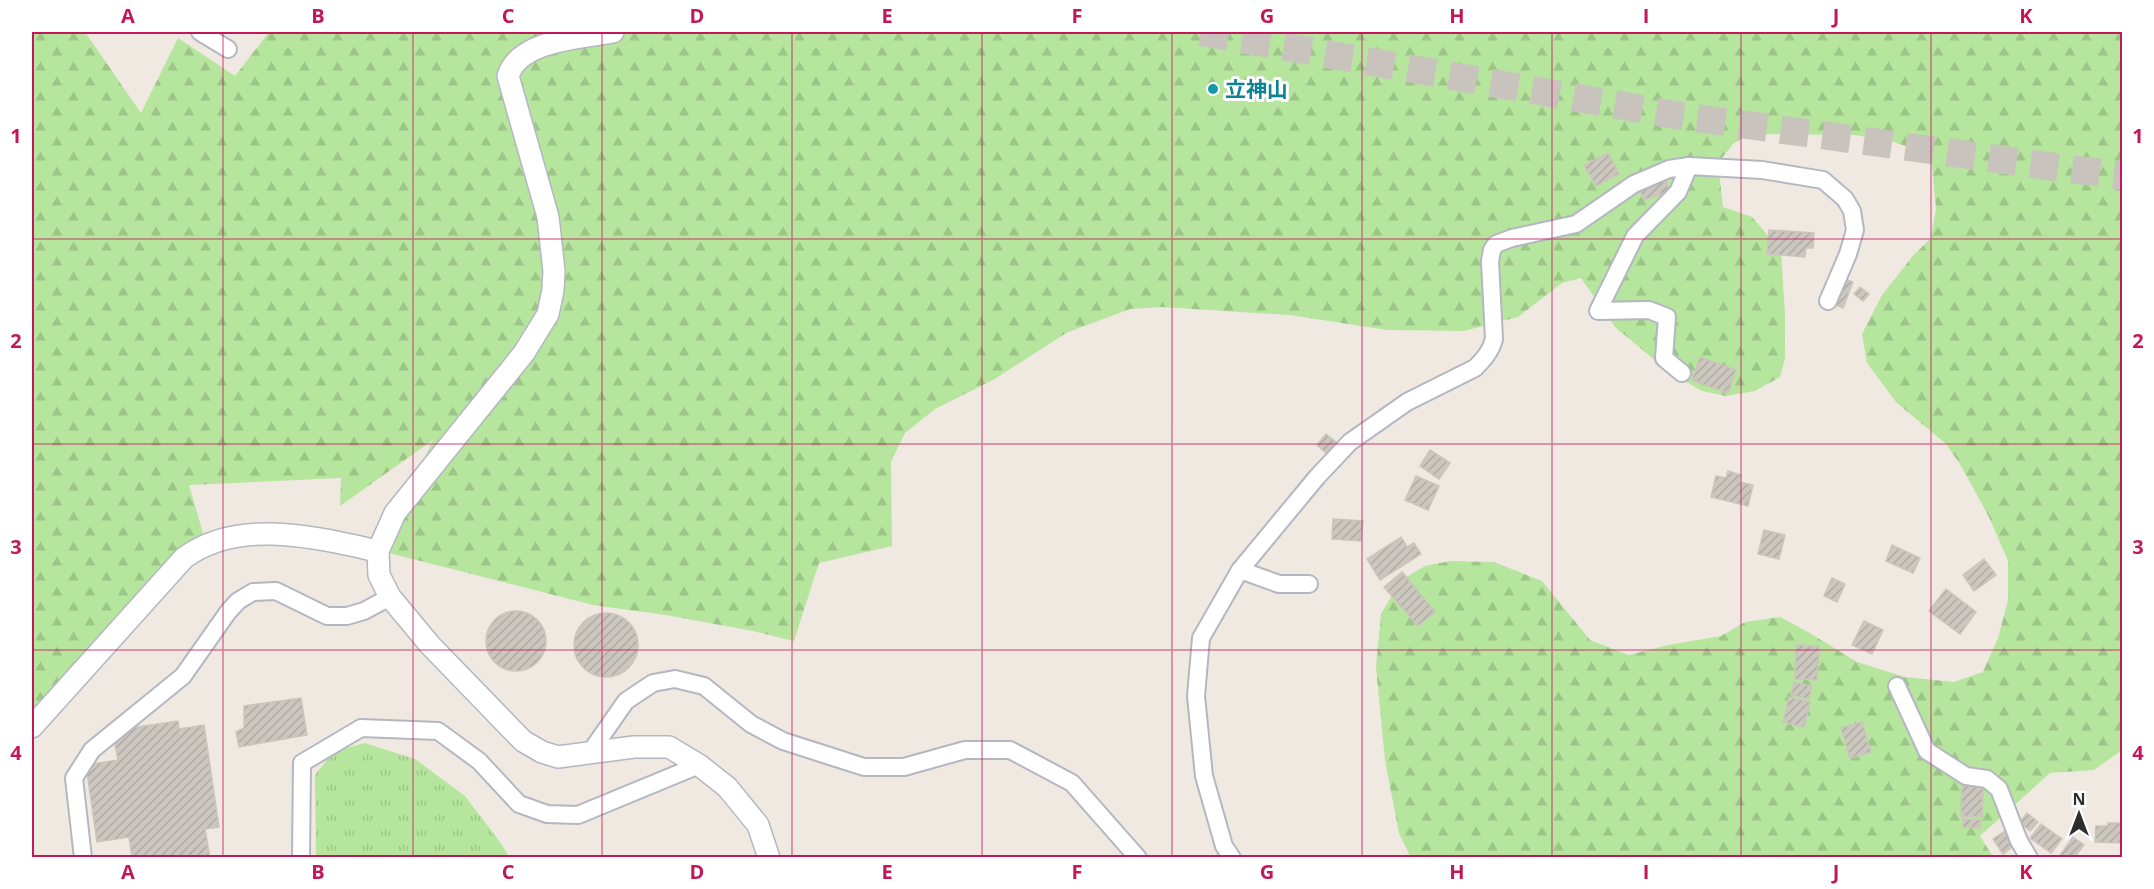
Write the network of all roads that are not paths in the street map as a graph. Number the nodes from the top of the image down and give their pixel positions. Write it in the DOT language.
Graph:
graph roads {
  1 [pos="200,32"];
  2 [pos="613,32"];
  3 [pos="228,49"];
  4 [pos="1689,166"];
  5 [pos="1828,301"];
  6 [pos="1682,373"];
  7 [pos="378,551"];
  8 [pos="1240,570"];
  9 [pos="1309,584"];
  10 [pos="390,597"];
  11 [pos="1897,686"];
  12 [pos="32,727"];
  13 [pos="589,754"];
  14 [pos="699,765"];
  15 [pos="83,858"];
  16 [pos="301,858"];
  17 [pos="768,858"];
  18 [pos="1138,858"];
  19 [pos="1232,858"];
  20 [pos="2029,858"];
  1 -- 3 [label="street"];
  2 -- 7 [label="street"];
  4 -- 5 [label="street"];
  4 -- 6 [label="street"];
  4 -- 8 [label="street"];
  7 -- 10 [label="street"];
  7 -- 12 [label="street"];
  8 -- 9 [label="street"];
  8 -- 19 [label="street"];
  10 -- 13 [label="street"];
  10 -- 15 [label="street"];
  11 -- 20 [label="street"];
  13 -- 14 [label="street"];
  13 -- 18 [label="street"];
  14 -- 16 [label="street"];
  14 -- 17 [label="street"];
}
